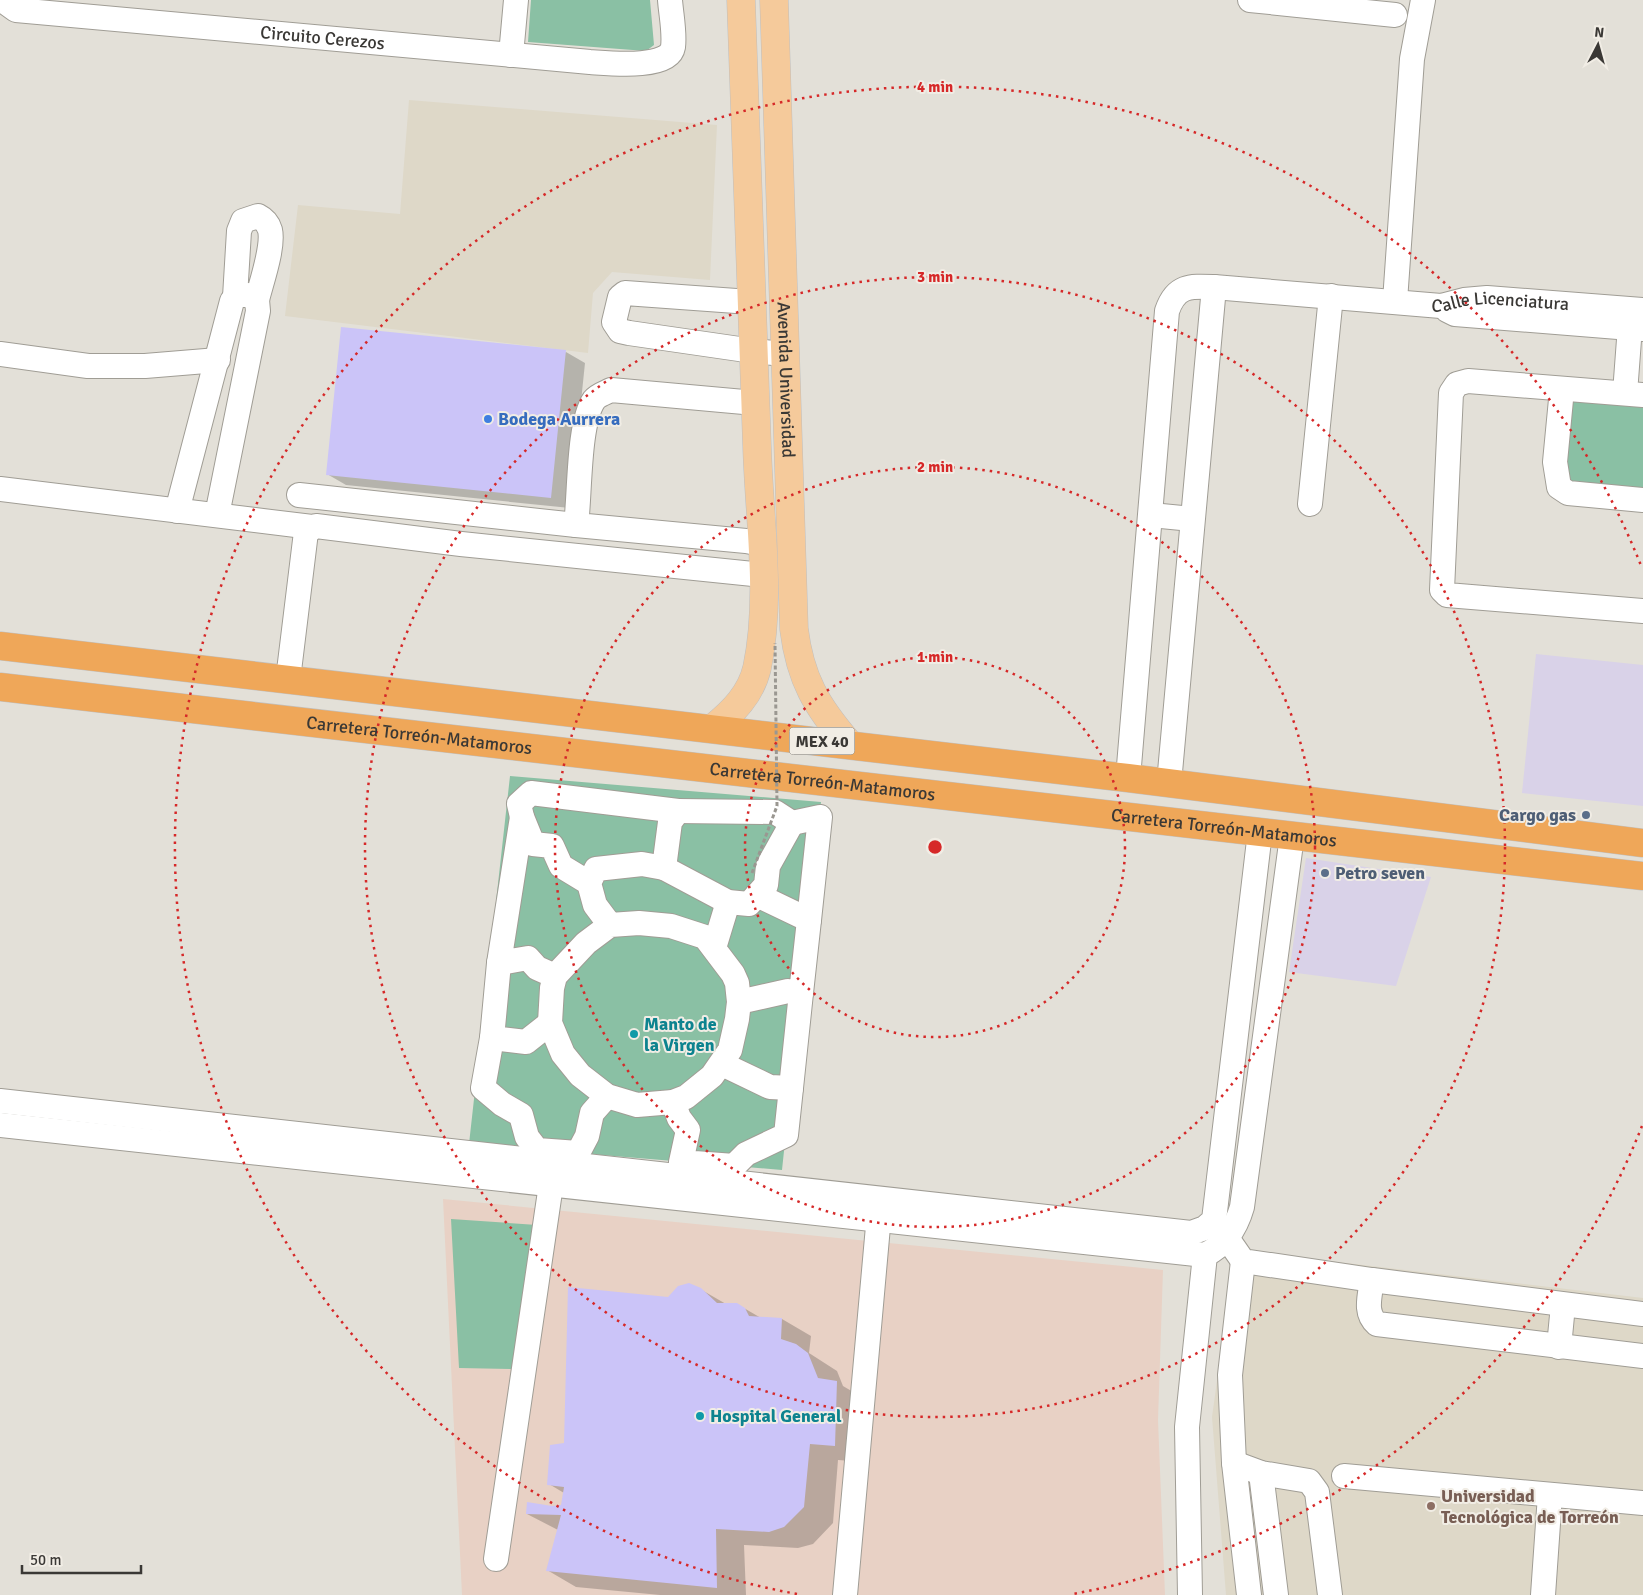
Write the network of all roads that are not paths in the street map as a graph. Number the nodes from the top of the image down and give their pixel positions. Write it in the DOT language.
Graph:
graph roads {
  1 [pos="2,0"];
  2 [pos="516,0"];
  3 [pos="670,0"];
  4 [pos="741,0"];
  5 [pos="774,0"];
  6 [pos="1250,0"];
  7 [pos="1423,0"];
  8 [pos="134,10"];
  9 [pos="1395,14"];
  10 [pos="511,55"];
  11 [pos="1214,287"];
  12 [pos="1331,296"];
  13 [pos="1394,301"];
  14 [pos="750,302"];
  15 [pos="1637,319"];
  16 [pos="753,352"];
  17 [pos="0,354"];
  18 [pos="784,354"];
  19 [pos="218,360"];
  20 [pos="1562,389"];
  21 [pos="1634,394"];
  22 [pos="755,403"];
  23 [pos="0,489"];
  24 [pos="299,495"];
  25 [pos="1643,500"];
  26 [pos="791,504"];
  27 [pos="1310,504"];
  28 [pos="759,505"];
  29 [pos="177,511"];
  30 [pos="216,515"];
  31 [pos="1151,515"];
  32 [pos="1192,520"];
  33 [pos="576,525"];
  34 [pos="312,527"];
  35 [pos="762,544"];
  36 [pos="763,575"];
  37 [pos="1643,612"];
  38 [pos="0,646"];
  39 [pos="0,664"];
  40 [pos="197,668"];
  41 [pos="288,679"];
  42 [pos="0,687"];
  43 [pos="29,691"];
  44 [pos="0,702"];
  45 [pos="713,728"];
  46 [pos="849,744"];
  47 [pos="1128,778"];
  48 [pos="1169,783"];
  49 [pos="678,811"];
  50 [pos="522,817"];
  51 [pos="792,823"];
  52 [pos="1260,832"];
  53 [pos="1292,836"];
  54 [pos="1643,843"];
  55 [pos="664,868"];
  56 [pos="1643,876"];
  57 [pos="590,883"];
  58 [pos="754,884"];
  59 [pos="728,902"];
  60 [pos="809,920"];
  61 [pos="610,924"];
  62 [pos="714,948"];
  63 [pos="499,963"];
  64 [pos="555,976"];
  65 [pos="801,993"];
  66 [pos="739,1002"];
  67 [pos="550,1023"];
  68 [pos="492,1038"];
  69 [pos="722,1064"];
  70 [pos="791,1088"];
  71 [pos="607,1096"];
  72 [pos="0,1101"];
  73 [pos="674,1102"];
  74 [pos="0,1125"];
  75 [pos="205,1136"];
  76 [pos="578,1153"];
  77 [pos="554,1162"];
  78 [pos="681,1162"];
  79 [pos="552,1185"];
  80 [pos="698,1189"];
  81 [pos="879,1209"];
  82 [pos="1221,1229"];
  83 [pos="1205,1255"];
  84 [pos="1243,1261"];
  85 [pos="1372,1280"];
  86 [pos="1563,1305"];
  87 [pos="1643,1314"];
  88 [pos="1559,1347"];
  89 [pos="1643,1356"];
  90 [pos="1234,1463"];
  91 [pos="1261,1473"];
  92 [pos="1344,1476"];
  93 [pos="1550,1495"];
  94 [pos="1643,1503"];
  95 [pos="496,1559"];
  96 [pos="845,1595"];
  97 [pos="1190,1595"];
  98 [pos="1249,1595"];
  99 [pos="1276,1595"];
  100 [pos="1330,1595"];
  101 [pos="1543,1595"];
  1 -- 8 [label="street, Circuito Cerezos"];
  2 -- 10 [label="street"];
  3 -- 10 [label="street, Circuito Cerezos"];
  4 -- 14 [label="main road, Avenida Universidad"];
  5 -- 18 [label="main road, Avenida Universidad"];
  6 -- 9 [label="street"];
  7 -- 13 [label="street"];
  8 -- 10 [label="street, Circuito Cerezos"];
  11 -- 12 [label="street, Calle Licenciatura"];
  11 -- 31 [label="street, Calle Licenciatura"];
  11 -- 32 [label="street"];
  12 -- 13 [label="street, Calle Licenciatura"];
  12 -- 27 [label="street"];
  13 -- 15 [label="street, Calle Licenciatura"];
  14 -- 16 [label="main road, Avenida Universidad"];
  14 -- 16 [label="street"];
  15 -- 21 [label="street"];
  16 -- 18 [label="street"];
  16 -- 22 [label="main road, Avenida Universidad"];
  17 -- 19 [label="street"];
  18 -- 26 [label="main road, Avenida Universidad"];
  19 -- 29 [label="street"];
  19 -- 30 [label="street"];
  20 -- 21 [label="street"];
  20 -- 25 [label="street"];
  20 -- 37 [label="street"];
  22 -- 28 [label="main road, Avenida Universidad"];
  22 -- 33 [label="street"];
  23 -- 29 [label="street"];
  24 -- 33 [label="street"];
  26 -- 28 [label="main road"];
  26 -- 46 [label="main road, Avenida Universidad"];
  28 -- 35 [label="main road, Avenida Universidad"];
  29 -- 30 [label="street"];
  30 -- 34 [label="street"];
  31 -- 32 [label="street"];
  31 -- 47 [label="street, Calle Licenciatura"];
  32 -- 48 [label="street"];
  33 -- 35 [label="street"];
  34 -- 36 [label="street"];
  34 -- 41 [label="street"];
  35 -- 36 [label="main road, Avenida Universidad"];
  36 -- 45 [label="main road, Avenida Universidad"];
  38 -- 40 [label="highway, MEX 40"];
  39 -- 40 [label="highway"];
  40 -- 41 [label="highway, MEX 40"];
  41 -- 45 [label="highway, MEX 40"];
  42 -- 43 [label="highway, Carretera Torreón-Matamoros / MEX 40"];
  43 -- 44 [label="highway"];
  43 -- 52 [label="highway, Carretera Torreón-Matamoros / MEX 40"];
  45 -- 46 [label="highway, MEX 40"];
  46 -- 47 [label="highway, MEX 40"];
  47 -- 48 [label="highway, MEX 40"];
  48 -- 54 [label="highway, MEX 40"];
  49 -- 50 [label="street"];
  49 -- 51 [label="street"];
  49 -- 55 [label="street"];
  50 -- 57 [label="street"];
  50 -- 63 [label="street"];
  51 -- 58 [label="street"];
  51 -- 60 [label="street"];
  52 -- 53 [label="highway, Carretera Torreón-Matamoros / MEX 40"];
  52 -- 82 [label="street"];
  53 -- 56 [label="highway, Carretera Torreón-Matamoros / MEX 40"];
  53 -- 82 [label="street"];
  55 -- 57 [label="street"];
  55 -- 59 [label="street"];
  57 -- 61 [label="street"];
  58 -- 59 [label="street"];
  58 -- 60 [label="street"];
  59 -- 62 [label="street"];
  60 -- 65 [label="street"];
  61 -- 62 [label="street"];
  61 -- 64 [label="street"];
  62 -- 66 [label="street"];
  63 -- 64 [label="street"];
  63 -- 68 [label="street"];
  64 -- 67 [label="street"];
  65 -- 66 [label="street"];
  65 -- 70 [label="street"];
  66 -- 69 [label="street"];
  67 -- 68 [label="street"];
  67 -- 71 [label="street"];
  68 -- 76 [label="street"];
  69 -- 70 [label="street"];
  69 -- 73 [label="street"];
  70 -- 78 [label="street"];
  71 -- 73 [label="street"];
  71 -- 76 [label="street"];
  72 -- 75 [label="street"];
  73 -- 78 [label="street"];
  74 -- 75 [label="street"];
  75 -- 77 [label="street"];
  75 -- 79 [label="street"];
  76 -- 78 [label="street"];
  77 -- 79 [label="street"];
  77 -- 80 [label="street"];
  79 -- 80 [label="street"];
  79 -- 95 [label="street"];
  80 -- 81 [label="street"];
  81 -- 82 [label="street"];
  81 -- 83 [label="street"];
  81 -- 96 [label="street"];
  82 -- 83 [label="street"];
  82 -- 84 [label="street"];
  83 -- 97 [label="street"];
  84 -- 85 [label="street"];
  84 -- 90 [label="street"];
  85 -- 86 [label="street"];
  85 -- 88 [label="street"];
  86 -- 87 [label="street"];
  86 -- 88 [label="street"];
  88 -- 89 [label="street"];
  90 -- 91 [label="street"];
  90 -- 98 [label="street"];
  91 -- 99 [label="street"];
  91 -- 100 [label="street"];
  92 -- 93 [label="street"];
  93 -- 94 [label="street"];
  93 -- 101 [label="street"];
}
